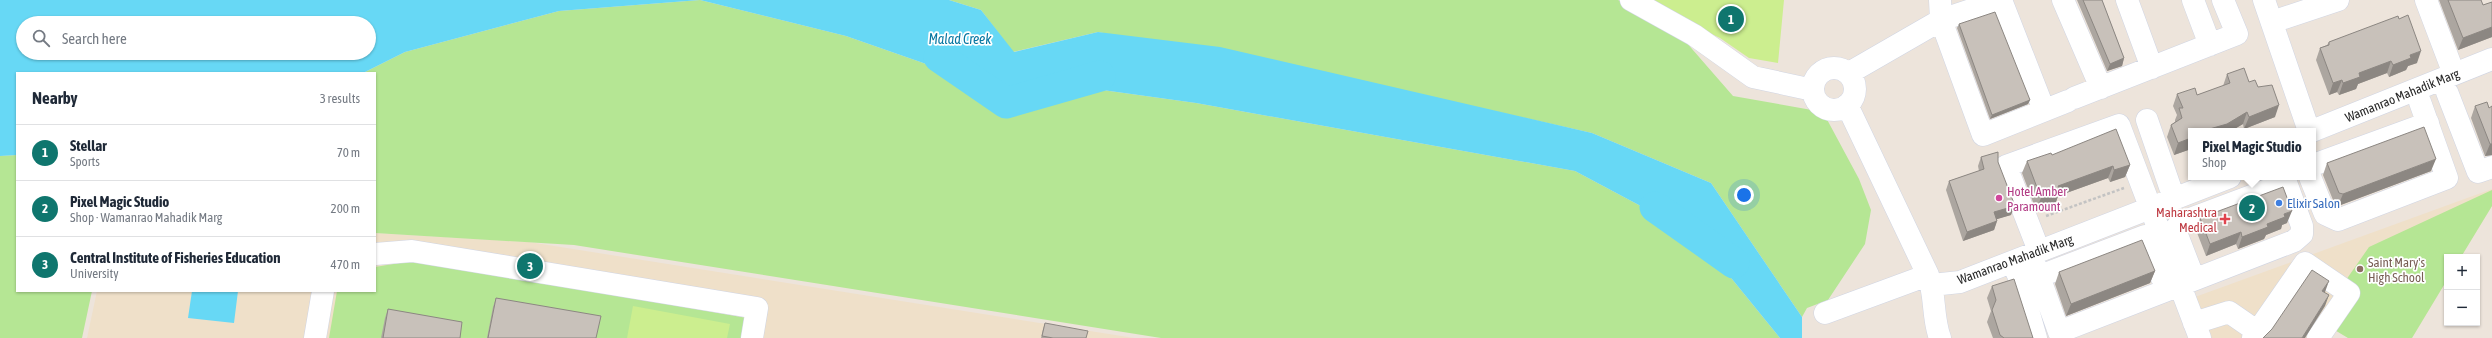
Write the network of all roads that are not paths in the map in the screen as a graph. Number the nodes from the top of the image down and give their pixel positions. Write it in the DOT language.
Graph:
graph roads {
  1 [pos="1630,0"];
  2 [pos="2001,0"];
  3 [pos="2064,0"];
  4 [pos="2127,0"];
  5 [pos="2193,0"];
  6 [pos="2223,0"];
  7 [pos="2264,0"];
  8 [pos="2338,0"];
  9 [pos="2426,0"];
  10 [pos="1941,10"];
  11 [pos="2272,22"];
  12 [pos="2210,44"];
  13 [pos="2492,59"];
  14 [pos="2152,68"];
  15 [pos="1849,73"];
  16 [pos="2492,75"];
  17 [pos="2450,83"];
  18 [pos="2101,88"];
  19 [pos="1813,90"];
  20 [pos="2420,102"];
  21 [pos="1847,105"];
  22 [pos="2044,110"];
  23 [pos="2148,120"];
  24 [pos="2428,123"];
  25 [pos="2309,128"];
  26 [pos="2316,136"];
  27 [pos="2316,137"];
  28 [pos="2316,164"];
  29 [pos="2492,167"];
  30 [pos="2188,180"];
  31 [pos="2220,180"];
  32 [pos="2285,180"];
  33 [pos="2311,180"];
  34 [pos="2170,187"];
  35 [pos="2149,202"];
  36 [pos="2029,251"];
  37 [pos="376,254"];
  38 [pos="2040,276"];
  39 [pos="1930,280"];
  40 [pos="2181,286"];
  41 [pos="323,292"];
  42 [pos="1825,313"];
  43 [pos="2197,330"];
  44 [pos="2256,335"];
  45 [pos="316,338"];
  46 [pos="752,338"];
  47 [pos="1940,338"];
  48 [pos="2036,338"];
  49 [pos="2318,338"];
  1 -- 19 [label="street"];
  2 -- 10 [label="street"];
  2 -- 22 [label="street"];
  3 -- 18 [label="street"];
  4 -- 14 [label="street"];
  5 -- 12 [label="street"];
  6 -- 12 [label="street"];
  7 -- 11 [label="street"];
  8 -- 11 [label="street"];
  9 -- 17 [label="street"];
  10 -- 15 [label="street"];
  10 -- 22 [label="street"];
  11 -- 25 [label="street"];
  12 -- 14 [label="street"];
  13 -- 17 [label="street, Wamanrao Mahadik Marg"];
  14 -- 18 [label="street"];
  15 -- 19 [label="street"];
  15 -- 21 [label="street"];
  16 -- 17 [label="street, Wamanrao Mahadik Marg"];
  17 -- 20 [label="street, Wamanrao Mahadik Marg"];
  17 -- 26 [label="street, Wamanrao Mahadik Marg"];
  17 -- 29 [label="street"];
  18 -- 22 [label="street"];
  19 -- 21 [label="street"];
  20 -- 24 [label="street"];
  20 -- 27 [label="street, Wamanrao Mahadik Marg"];
  21 -- 39 [label="street"];
  23 -- 34 [label="street"];
  24 -- 28 [label="street"];
  24 -- 33 [label="street"];
  30 -- 34 [label="street, Wamanrao Mahadik Marg"];
  31 -- 35 [label="street, Wamanrao Mahadik Marg"];
  32 -- 40 [label="street"];
  32 -- 40 [label="street"];
  34 -- 35 [label="street, Wamanrao Mahadik Marg"];
  35 -- 36 [label="street, Wamanrao Mahadik Marg"];
  35 -- 36 [label="street"];
  35 -- 40 [label="street"];
  36 -- 38 [label="street"];
  36 -- 39 [label="street, Wamanrao Mahadik Marg"];
  36 -- 39 [label="street, Wamanrao Mahadik Marg"];
  36 -- 48 [label="street"];
  37 -- 46 [label="street"];
  38 -- 40 [label="street"];
  38 -- 40 [label="street"];
  39 -- 42 [label="street"];
  39 -- 47 [label="street"];
  40 -- 43 [label="street"];
  41 -- 45 [label="street"];
  43 -- 44 [label="street"];
  44 -- 49 [label="street"];
}
